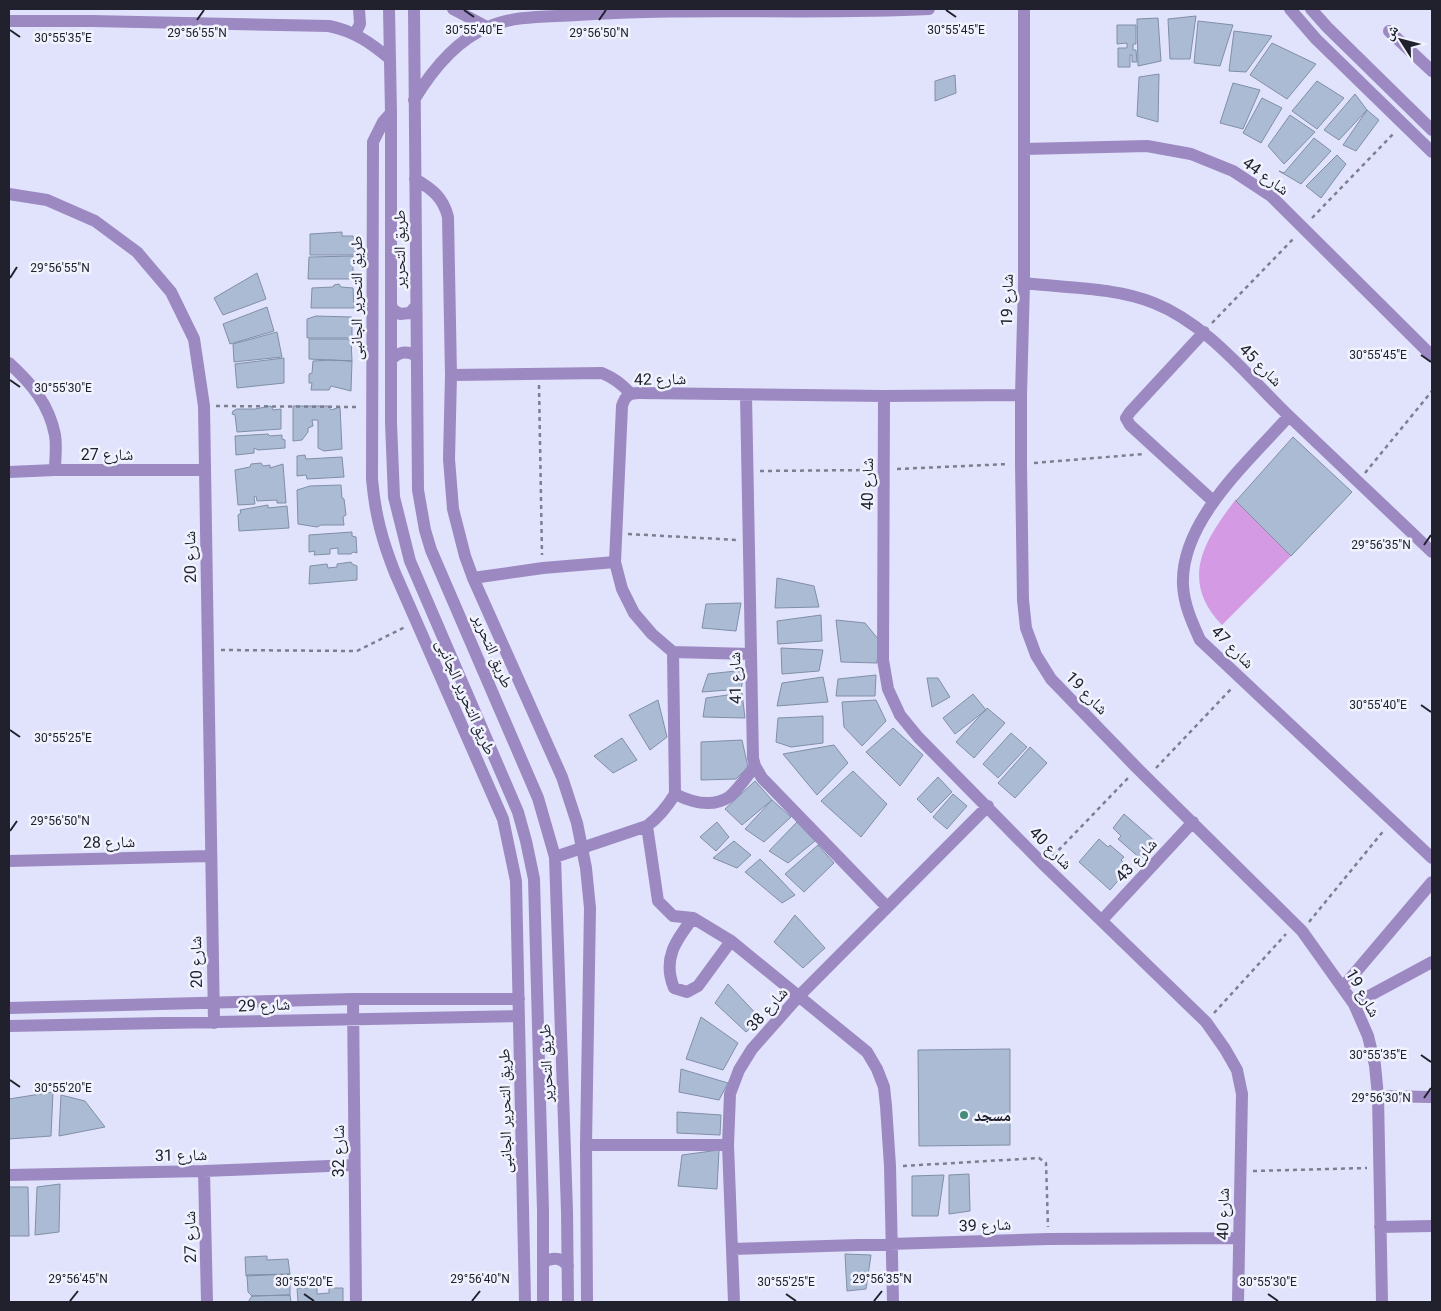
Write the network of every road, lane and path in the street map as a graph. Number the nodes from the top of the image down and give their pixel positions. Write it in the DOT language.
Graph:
graph roads {
  1 [pos="359,9"];
  2 [pos="389,9"];
  3 [pos="414,9"];
  4 [pos="453,9"];
  5 [pos="929,9"];
  6 [pos="1024,9"];
  7 [pos="1290,9"];
  8 [pos="1311,9"];
  9 [pos="9,21"];
  10 [pos="487,27"];
  11 [pos="1389,31"];
  12 [pos="355,34"];
  13 [pos="390,59"];
  14 [pos="1432,72"];
  15 [pos="414,100"];
  16 [pos="392,113"];
  17 [pos="1432,130"];
  18 [pos="1024,149"];
  19 [pos="1432,152"];
  20 [pos="415,179"];
  21 [pos="9,194"];
  22 [pos="1024,283"];
  23 [pos="391,303"];
  24 [pos="416,306"];
  25 [pos="1204,332"];
  26 [pos="416,356"];
  27 [pos="1432,356"];
  28 [pos="391,360"];
  29 [pos="9,363"];
  30 [pos="538,374"];
  31 [pos="450,375"];
  32 [pos="1432,391"];
  33 [pos="630,393"];
  34 [pos="1021,395"];
  35 [pos="746,396"];
  36 [pos="884,396"];
  37 [pos="204,406"];
  38 [pos="372,406"];
  39 [pos="1289,416"];
  40 [pos="391,423"];
  41 [pos="1160,453"];
  42 [pos="1021,464"];
  43 [pos="55,470"];
  44 [pos="205,470"];
  45 [pos="883,470"];
  46 [pos="748,471"];
  47 [pos="9,472"];
  48 [pos="1358,482"];
  49 [pos="1214,501"];
  50 [pos="616,533"];
  51 [pos="749,540"];
  52 [pos="1432,552"];
  53 [pos="615,562"];
  54 [pos="542,568"];
  55 [pos="473,578"];
  56 [pos="416,622"];
  57 [pos="208,650"];
  58 [pos="673,652"];
  59 [pos="751,654"];
  60 [pos="1241,678"];
  61 [pos="755,766"];
  62 [pos="1137,768"];
  63 [pos="1146,778"];
  64 [pos="675,794"];
  65 [pos="510,795"];
  66 [pos="988,806"];
  67 [pos="503,819"];
  68 [pos="1392,820"];
  69 [pos="1193,822"];
  70 [pos="647,826"];
  71 [pos="583,848"];
  72 [pos="211,856"];
  73 [pos="555,857"];
  74 [pos="1432,857"];
  75 [pos="9,861"];
  76 [pos="1044,865"];
  77 [pos="1432,882"];
  78 [pos="886,908"];
  79 [pos="693,918"];
  80 [pos="1102,920"];
  81 [pos="1299,927"];
  82 [pos="731,941"];
  83 [pos="1432,962"];
  84 [pos="1343,987"];
  85 [pos="798,997"];
  86 [pos="353,999"];
  87 [pos="519,999"];
  88 [pos="213,1003"];
  89 [pos="1354,1004"];
  90 [pos="9,1008"];
  91 [pos="519,1016"];
  92 [pos="353,1019"];
  93 [pos="1206,1022"];
  94 [pos="214,1023"];
  95 [pos="9,1026"];
  96 [pos="1378,1096"];
  97 [pos="1432,1096"];
  98 [pos="521,1115"];
  99 [pos="541,1138"];
  100 [pos="728,1144"];
  101 [pos="586,1145"];
  102 [pos="354,1165"];
  103 [pos="890,1166"];
  104 [pos="1379,1168"];
  105 [pos="204,1171"];
  106 [pos="1240,1171"];
  107 [pos="9,1175"];
  108 [pos="543,1211"];
  109 [pos="567,1211"];
  110 [pos="1432,1226"];
  111 [pos="1380,1227"];
  112 [pos="1239,1238"];
  113 [pos="1048,1239"];
  114 [pos="892,1244"];
  115 [pos="732,1249"];
  116 [pos="543,1262"];
  117 [pos="568,1266"];
  118 [pos="207,1302"];
  119 [pos="356,1302"];
  120 [pos="524,1302"];
  121 [pos="544,1302"];
  122 [pos="568,1302"];
  123 [pos="587,1302"];
  124 [pos="734,1302"];
  125 [pos="893,1302"];
  126 [pos="1238,1302"];
  127 [pos="1382,1302"];
  1 -- 12 [label="street"];
  2 -- 13 [label="street, طريق التحرير"];
  3 -- 15 [label="street, طريق التحرير"];
  4 -- 10 [label="street"];
  5 -- 10 [label="street"];
  6 -- 18 [label="street, شارع 19"];
  7 -- 19 [label="street"];
  8 -- 17 [label="street"];
  9 -- 12 [label="street"];
  10 -- 15 [label="street"];
  11 -- 14 [label="street"];
  12 -- 13 [label="street"];
  13 -- 16 [label="street, طريق التحرير"];
  15 -- 20 [label="street, طريق التحرير"];
  16 -- 23 [label="street, طريق التحرير"];
  16 -- 38 [label="street, طريق التحرير الجانبى"];
  18 -- 22 [label="street, شارع 19"];
  18 -- 27 [label="street, شارع 44"];
  20 -- 24 [label="street, طريق التحرير"];
  20 -- 31 [label="street"];
  21 -- 37 [label="street, شارع 20"];
  22 -- 25 [label="street, شارع 45"];
  22 -- 34 [label="street, شارع 19"];
  23 -- 24 [label="street"];
  23 -- 28 [label="street, طريق التحرير"];
  24 -- 26 [label="street, طريق التحرير"];
  25 -- 39 [label="street, شارع 45"];
  25 -- 41 [label="street"];
  26 -- 28 [label="street"];
  26 -- 73 [label="street, طريق التحرير"];
  28 -- 40 [label="street, طريق التحرير"];
  29 -- 43 [label="street"];
  30 -- 31 [label="street"];
  30 -- 33 [label="street"];
  30 -- 54 [label="path"];
  31 -- 55 [label="street"];
  32 -- 48 [label="path"];
  33 -- 35 [label="street, شارع 42"];
  33 -- 50 [label="street, شارع 42"];
  34 -- 36 [label="street, شارع 42"];
  34 -- 42 [label="street, شارع 19"];
  35 -- 36 [label="street, شارع 42"];
  35 -- 46 [label="street, شارع 41"];
  36 -- 45 [label="street, شارع 40"];
  37 -- 38 [label="path"];
  37 -- 44 [label="street, شارع 20"];
  38 -- 40 [label="street"];
  38 -- 56 [label="street, طريق التحرير الجانبى"];
  39 -- 48 [label="street, شارع 45"];
  39 -- 49 [label="street, شارع 47"];
  40 -- 65 [label="street, طريق التحرير"];
  41 -- 42 [label="path"];
  41 -- 49 [label="street"];
  42 -- 45 [label="path"];
  42 -- 62 [label="street, شارع 19"];
  43 -- 44 [label="street, شارع 27"];
  43 -- 47 [label="street, شارع 27"];
  44 -- 57 [label="street, شارع 20"];
  45 -- 46 [label="path"];
  45 -- 66 [label="street, شارع 40"];
  46 -- 51 [label="street, شارع 41"];
  48 -- 52 [label="street, شارع 45"];
  49 -- 60 [label="street, شارع 47"];
  50 -- 51 [label="path"];
  50 -- 53 [label="street, شارع 42"];
  51 -- 59 [label="street, شارع 41"];
  53 -- 54 [label="street"];
  53 -- 58 [label="street, شارع 42"];
  54 -- 55 [label="street"];
  55 -- 71 [label="street"];
  56 -- 57 [label="path"];
  56 -- 67 [label="street, طريق التحرير الجانبى"];
  57 -- 72 [label="street, شارع 20"];
  58 -- 59 [label="street"];
  58 -- 64 [label="street"];
  59 -- 61 [label="street, شارع 41"];
  60 -- 63 [label="path"];
  60 -- 68 [label="street, شارع 47"];
  61 -- 64 [label="street"];
  61 -- 78 [label="street"];
  62 -- 63 [label="street, شارع 19"];
  62 -- 76 [label="path"];
  63 -- 69 [label="street, شارع 19"];
  64 -- 70 [label="street"];
  65 -- 67 [label="street"];
  65 -- 99 [label="street, طريق التحرير"];
  66 -- 76 [label="street, شارع 40"];
  66 -- 78 [label="street, شارع 38"];
  67 -- 87 [label="street, طريق التحرير الجانبى"];
  68 -- 74 [label="street, شارع 47"];
  68 -- 81 [label="path"];
  69 -- 80 [label="street, شارع 43"];
  69 -- 81 [label="street, شارع 19"];
  70 -- 71 [label="street"];
  70 -- 79 [label="street"];
  71 -- 73 [label="street"];
  71 -- 101 [label="street"];
  72 -- 75 [label="street, شارع 28"];
  72 -- 88 [label="street, شارع 20"];
  73 -- 109 [label="street, طريق التحرير"];
  76 -- 80 [label="street, شارع 40"];
  77 -- 84 [label="street"];
  78 -- 85 [label="street, شارع 38"];
  79 -- 82 [label="street"];
  79 -- 82 [label="street"];
  80 -- 93 [label="street, شارع 40"];
  81 -- 84 [label="street, شارع 19"];
  81 -- 93 [label="path"];
  82 -- 85 [label="street"];
  83 -- 89 [label="street"];
  84 -- 89 [label="street, شارع 19"];
  85 -- 100 [label="street, شارع 38"];
  85 -- 103 [label="street"];
  86 -- 87 [label="street, شارع 29"];
  86 -- 88 [label="street, شارع 29"];
  86 -- 92 [label="street, شارع 32"];
  87 -- 91 [label="street, طريق التحرير الجانبى"];
  88 -- 90 [label="street, شارع 29"];
  88 -- 94 [label="street, شارع 20"];
  89 -- 96 [label="street, شارع 19"];
  91 -- 92 [label="street, شارع 29"];
  91 -- 98 [label="street, طريق التحرير الجانبى"];
  92 -- 94 [label="street, شارع 29"];
  92 -- 102 [label="street, شارع 32"];
  93 -- 106 [label="street, شارع 40"];
  94 -- 95 [label="street, شارع 29"];
  96 -- 97 [label="street"];
  96 -- 104 [label="street, شارع 19"];
  98 -- 99 [label="street"];
  98 -- 120 [label="street, طريق التحرير الجانبى"];
  99 -- 108 [label="street, طريق التحرير"];
  100 -- 101 [label="street"];
  100 -- 115 [label="street, شارع 38"];
  101 -- 123 [label="street"];
  102 -- 105 [label="street, شارع 31"];
  102 -- 119 [label="street, شارع 32"];
  103 -- 113 [label="path"];
  103 -- 114 [label="street"];
  104 -- 106 [label="path"];
  104 -- 111 [label="street, شارع 19"];
  105 -- 107 [label="street, شارع 31"];
  105 -- 118 [label="street, شارع 27"];
  106 -- 112 [label="street, شارع 40"];
  108 -- 109 [label="street"];
  108 -- 116 [label="street, طريق التحرير"];
  109 -- 117 [label="street, طريق التحرير"];
  110 -- 111 [label="street"];
  111 -- 127 [label="street, شارع 19"];
  112 -- 113 [label="street, شارع 39"];
  112 -- 126 [label="street, شارع 40"];
  113 -- 114 [label="street, شارع 39"];
  114 -- 115 [label="street, شارع 39"];
  114 -- 125 [label="street"];
  115 -- 124 [label="street, شارع 38"];
  116 -- 117 [label="street"];
  116 -- 121 [label="street, طريق التحرير"];
  117 -- 122 [label="street, طريق التحرير"];
}
